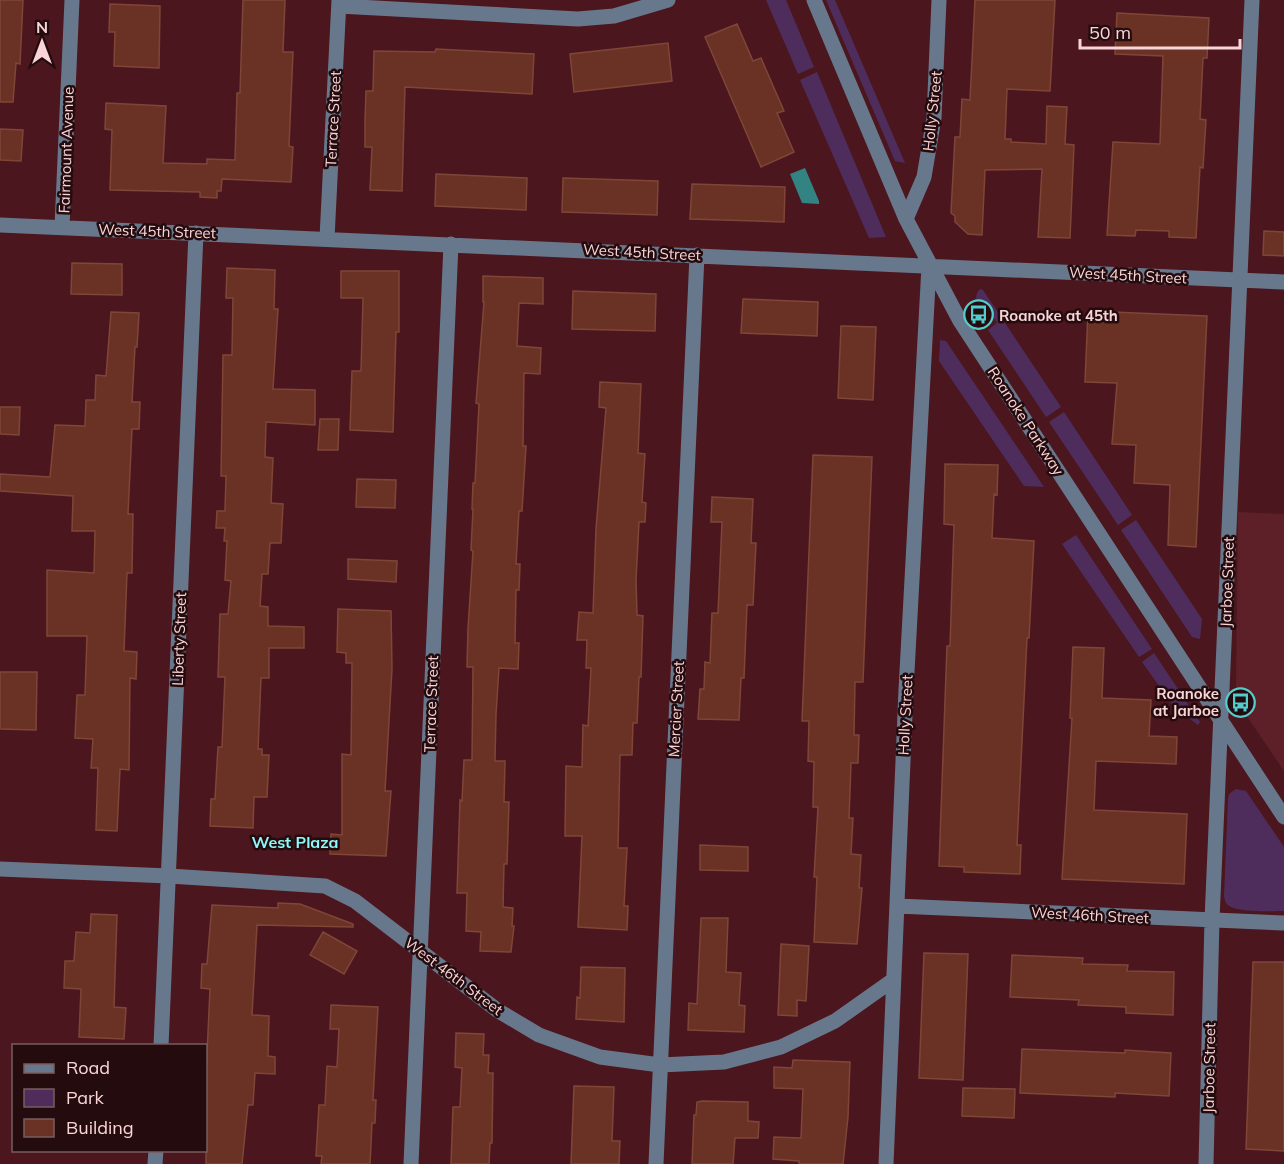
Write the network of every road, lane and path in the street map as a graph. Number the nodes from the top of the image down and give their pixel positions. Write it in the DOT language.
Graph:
graph roads {
  1 [pos="72,0"];
  2 [pos="668,0"];
  3 [pos="814,0"];
  4 [pos="939,0"];
  5 [pos="1252,0"];
  6 [pos="339,3"];
  7 [pos="906,219"];
  8 [pos="0,225"];
  9 [pos="62,227"];
  10 [pos="196,233"];
  11 [pos="327,238"];
  12 [pos="452,244"];
  13 [pos="697,255"];
  14 [pos="929,266"];
  15 [pos="1239,279"];
  16 [pos="1284,282"];
  17 [pos="1222,719"];
  18 [pos="1284,817"];
  19 [pos="0,869"];
  20 [pos="169,876"];
  21 [pos="897,906"];
  22 [pos="1212,920"];
  23 [pos="1284,923"];
  24 [pos="421,951"];
  25 [pos="893,980"];
  26 [pos="161,1044"];
  27 [pos="660,1065"];
  28 [pos="411,1164"];
  29 [pos="656,1164"];
  30 [pos="886,1164"];
  31 [pos="1206,1164"];
  1 -- 9 [label="street, Fairmount Avenue"];
  2 -- 6 [label="street"];
  3 -- 7 [label="street, Roanoke Parkway"];
  4 -- 7 [label="street, Holly Street"];
  5 -- 15 [label="street, Jarboe Street"];
  6 -- 11 [label="street, Terrace Street"];
  7 -- 14 [label="street, Roanoke Parkway"];
  8 -- 9 [label="street, West 45th Street"];
  9 -- 10 [label="street, West 45th Street"];
  10 -- 11 [label="street, West 45th Street"];
  10 -- 20 [label="street, Liberty Street"];
  11 -- 12 [label="street, West 45th Street"];
  12 -- 13 [label="street, West 45th Street"];
  12 -- 24 [label="street, Terrace Street"];
  13 -- 14 [label="street, West 45th Street"];
  13 -- 27 [label="street, Mercier Street"];
  14 -- 15 [label="street, West 45th Street"];
  14 -- 17 [label="street, Roanoke Parkway"];
  14 -- 21 [label="street, Holly Street"];
  15 -- 16 [label="street, West 45th Street"];
  15 -- 17 [label="street, Jarboe Street"];
  17 -- 18 [label="street, Roanoke Parkway"];
  17 -- 22 [label="street, Jarboe Street"];
  19 -- 20 [label="street, West 46th Street"];
  20 -- 24 [label="street, West 46th Street"];
  20 -- 26 [label="street, Liberty Street"];
  21 -- 22 [label="street, West 46th Street"];
  21 -- 25 [label="street, Holly Street"];
  22 -- 23 [label="street, West 46th Street"];
  22 -- 31 [label="street, Jarboe Street"];
  24 -- 27 [label="street, West 46th Street"];
  24 -- 28 [label="street, Terrace Street"];
  25 -- 27 [label="street, West 46th Street"];
  25 -- 30 [label="street, Holly Street"];
  27 -- 29 [label="street, Mercier Street"];
}
